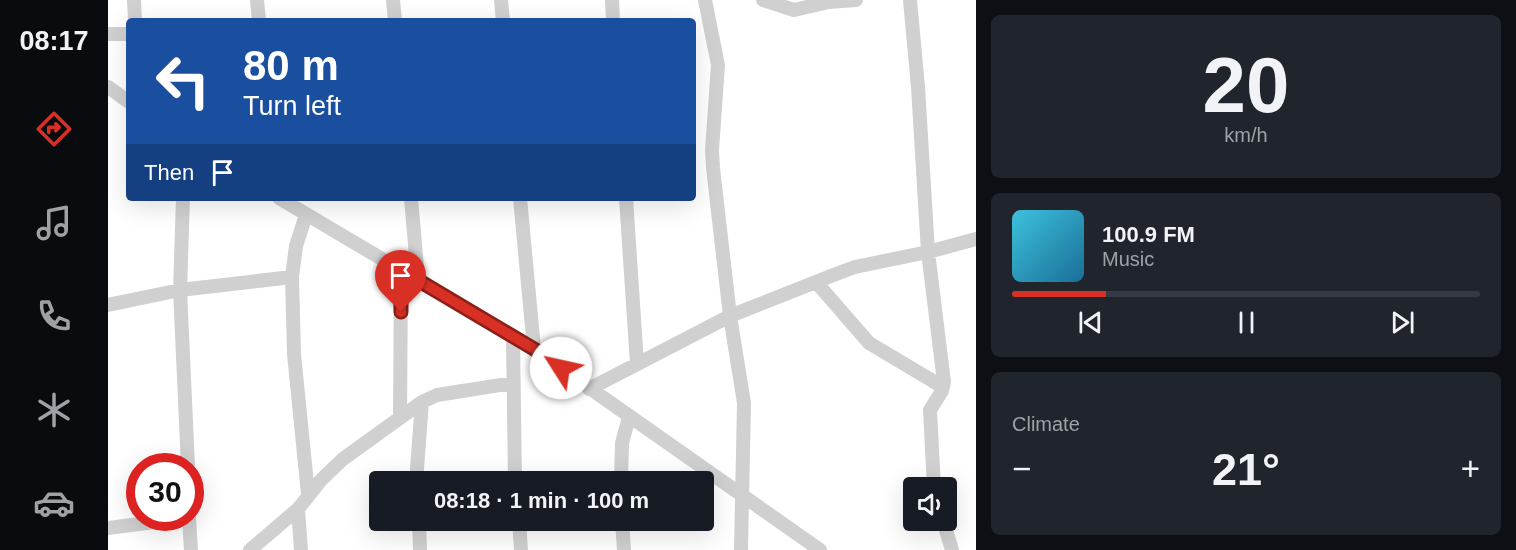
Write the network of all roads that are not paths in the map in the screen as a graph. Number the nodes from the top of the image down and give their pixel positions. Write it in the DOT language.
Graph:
graph roads {
  1 [pos="134,0"];
  2 [pos="257,0"];
  3 [pos="393,0"];
  4 [pos="501,0"];
  5 [pos="612,0"];
  6 [pos="705,0"];
  7 [pos="763,0"];
  8 [pos="856,0"];
  9 [pos="910,0"];
  10 [pos="135,18"];
  11 [pos="259,18"];
  12 [pos="395,18"];
  13 [pos="503,18"];
  14 [pos="613,18"];
  15 [pos="108,34"];
  16 [pos="126,34"];
  17 [pos="108,87"];
  18 [pos="126,100"];
  19 [pos="183,201"];
  20 [pos="284,201"];
  21 [pos="411,201"];
  22 [pos="520,201"];
  23 [pos="626,201"];
  24 [pos="306,215"];
  25 [pos="976,239"];
  26 [pos="928,252"];
  27 [pos="401,270"];
  28 [pos="292,277"];
  29 [pos="418,279"];
  30 [pos="816,282"];
  31 [pos="180,290"];
  32 [pos="108,305"];
  33 [pos="730,316"];
  34 [pos="513,337"];
  35 [pos="534,349"];
  36 [pos="638,364"];
  37 [pos="513,383"];
  38 [pos="943,387"];
  39 [pos="589,389"];
  40 [pos="422,402"];
  41 [pos="629,417"];
  42 [pos="400,418"];
  43 [pos="187,453"];
  44 [pos="417,471"];
  45 [pos="515,471"];
  46 [pos="621,471"];
  47 [pos="933,477"];
  48 [pos="308,494"];
  49 [pos="742,496"];
  50 [pos="298,509"];
  51 [pos="126,526"];
  52 [pos="108,528"];
  53 [pos="190,531"];
  54 [pos="419,531"];
  55 [pos="520,531"];
  56 [pos="623,531"];
  57 [pos="946,531"];
  58 [pos="191,550"];
  59 [pos="250,550"];
  60 [pos="301,550"];
  61 [pos="420,550"];
  62 [pos="521,550"];
  63 [pos="624,550"];
  64 [pos="741,550"];
  65 [pos="820,550"];
  66 [pos="952,550"];
  1 -- 10 [label="street"];
  2 -- 11 [label="street"];
  3 -- 12 [label="street"];
  4 -- 13 [label="street"];
  5 -- 14 [label="street"];
  6 -- 33 [label="street"];
  7 -- 8 [label="street"];
  9 -- 26 [label="street"];
  15 -- 16 [label="street"];
  17 -- 18 [label="street"];
  19 -- 31 [label="street"];
  20 -- 24 [label="street"];
  21 -- 29 [label="street"];
  22 -- 35 [label="street"];
  23 -- 36 [label="street"];
  24 -- 27 [label="street"];
  24 -- 28 [label="street"];
  25 -- 26 [label="street"];
  26 -- 30 [label="street"];
  26 -- 38 [label="street"];
  27 -- 29 [label="street"];
  27 -- 42 [label="street"];
  28 -- 31 [label="street"];
  28 -- 48 [label="street"];
  29 -- 34 [label="street"];
  30 -- 33 [label="street"];
  30 -- 38 [label="street"];
  31 -- 32 [label="street"];
  31 -- 43 [label="street"];
  33 -- 36 [label="street"];
  33 -- 49 [label="street"];
  34 -- 35 [label="street"];
  34 -- 37 [label="street"];
  35 -- 39 [label="street"];
  36 -- 39 [label="street"];
  37 -- 40 [label="street"];
  37 -- 45 [label="street"];
  38 -- 47 [label="street"];
  39 -- 41 [label="street"];
  40 -- 42 [label="street"];
  40 -- 44 [label="street"];
  41 -- 46 [label="street"];
  41 -- 49 [label="street"];
  42 -- 48 [label="street"];
  48 -- 50 [label="street"];
  49 -- 64 [label="street"];
  49 -- 65 [label="street"];
  50 -- 59 [label="street"];
  50 -- 60 [label="street"];
  51 -- 52 [label="street"];
  53 -- 58 [label="street"];
  54 -- 61 [label="street"];
  55 -- 62 [label="street"];
  56 -- 63 [label="street"];
  57 -- 66 [label="street"];
}
